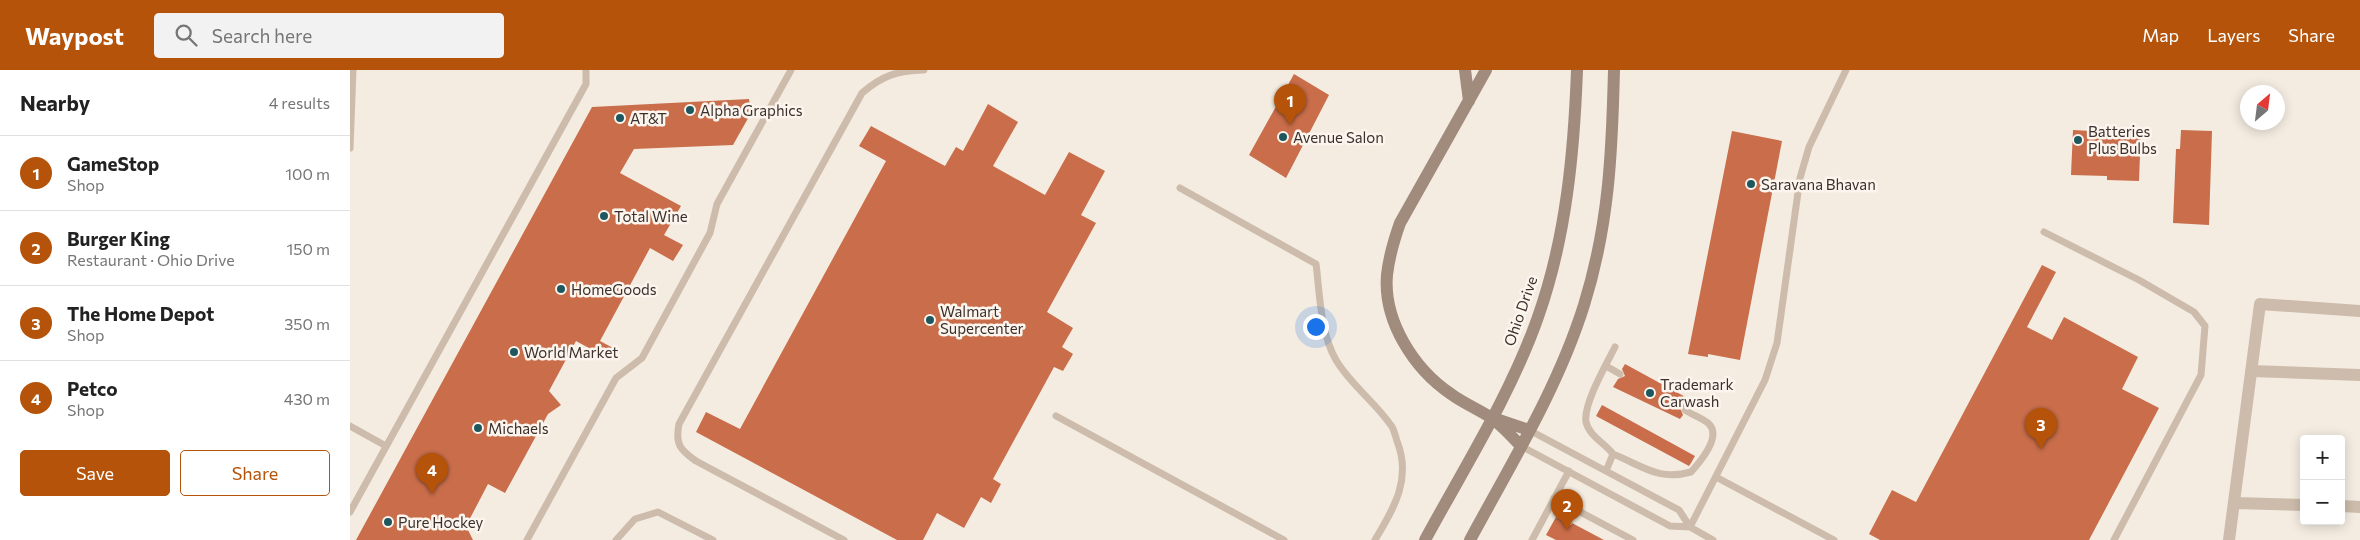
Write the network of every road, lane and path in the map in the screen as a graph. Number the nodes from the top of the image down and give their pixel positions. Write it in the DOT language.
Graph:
graph roads {
  1 [pos="353,70"];
  2 [pos="586,70"];
  3 [pos="791,70"];
  4 [pos="924,70"];
  5 [pos="1465,70"];
  6 [pos="1486,70"];
  7 [pos="1577,70"];
  8 [pos="1614,70"];
  9 [pos="1846,70"];
  10 [pos="1469,101"];
  11 [pos="350,148"];
  12 [pos="1180,188"];
  13 [pos="2044,232"];
  14 [pos="2360,311"];
  15 [pos="1615,347"];
  16 [pos="1606,366"];
  17 [pos="2251,371"];
  18 [pos="1620,374"];
  19 [pos="2360,375"];
  20 [pos="1685,410"];
  21 [pos="1056,416"];
  22 [pos="1491,418"];
  23 [pos="350,426"];
  24 [pos="1529,430"];
  25 [pos="386,446"];
  26 [pos="1522,446"];
  27 [pos="1614,454"];
  28 [pos="1569,471"];
  29 [pos="1606,471"];
  30 [pos="1716,477"];
  31 [pos="1554,498"];
  32 [pos="2235,503"];
  33 [pos="2300,505"];
  34 [pos="2345,506"];
  35 [pos="2360,506"];
  36 [pos="350,512"];
  37 [pos="1690,527"];
  38 [pos="1625,538"];
  39 [pos="527,540"];
  40 [pos="616,540"];
  41 [pos="713,540"];
  42 [pos="844,540"];
  43 [pos="1284,540"];
  44 [pos="1375,540"];
  45 [pos="1425,540"];
  46 [pos="1471,540"];
  47 [pos="1532,540"];
  48 [pos="1633,540"];
  49 [pos="1713,540"];
  50 [pos="1834,540"];
  51 [pos="2114,540"];
  52 [pos="2229,540"];
  1 -- 11 [label="lane"];
  2 -- 25 [label="lane"];
  3 -- 39 [label="lane"];
  4 -- 42 [label="lane"];
  5 -- 10 [label="main road"];
  6 -- 10 [label="main road"];
  7 -- 22 [label="main road, Ohio Drive"];
  8 -- 24 [label="main road"];
  9 -- 30 [label="lane"];
  10 -- 22 [label="main road"];
  12 -- 44 [label="lane"];
  13 -- 51 [label="lane"];
  14 -- 17 [label="street"];
  15 -- 16 [label="lane"];
  16 -- 18 [label="lane"];
  16 -- 27 [label="lane"];
  17 -- 19 [label="street"];
  17 -- 32 [label="street"];
  20 -- 27 [label="lane"];
  21 -- 43 [label="lane"];
  22 -- 24 [label="main road"];
  22 -- 26 [label="main road"];
  22 -- 45 [label="main road, Ohio Drive"];
  23 -- 25 [label="lane"];
  24 -- 26 [label="main road"];
  24 -- 29 [label="lane"];
  25 -- 36 [label="lane"];
  26 -- 28 [label="lane"];
  26 -- 46 [label="main road"];
  27 -- 29 [label="lane"];
  28 -- 31 [label="lane"];
  28 -- 37 [label="lane"];
  29 -- 37 [label="lane"];
  30 -- 37 [label="lane"];
  30 -- 50 [label="lane"];
  31 -- 38 [label="lane"];
  31 -- 47 [label="lane"];
  32 -- 33 [label="street"];
  32 -- 52 [label="street"];
  34 -- 35 [label="street"];
  37 -- 49 [label="lane"];
  38 -- 48 [label="lane"];
  40 -- 41 [label="lane"];
}
